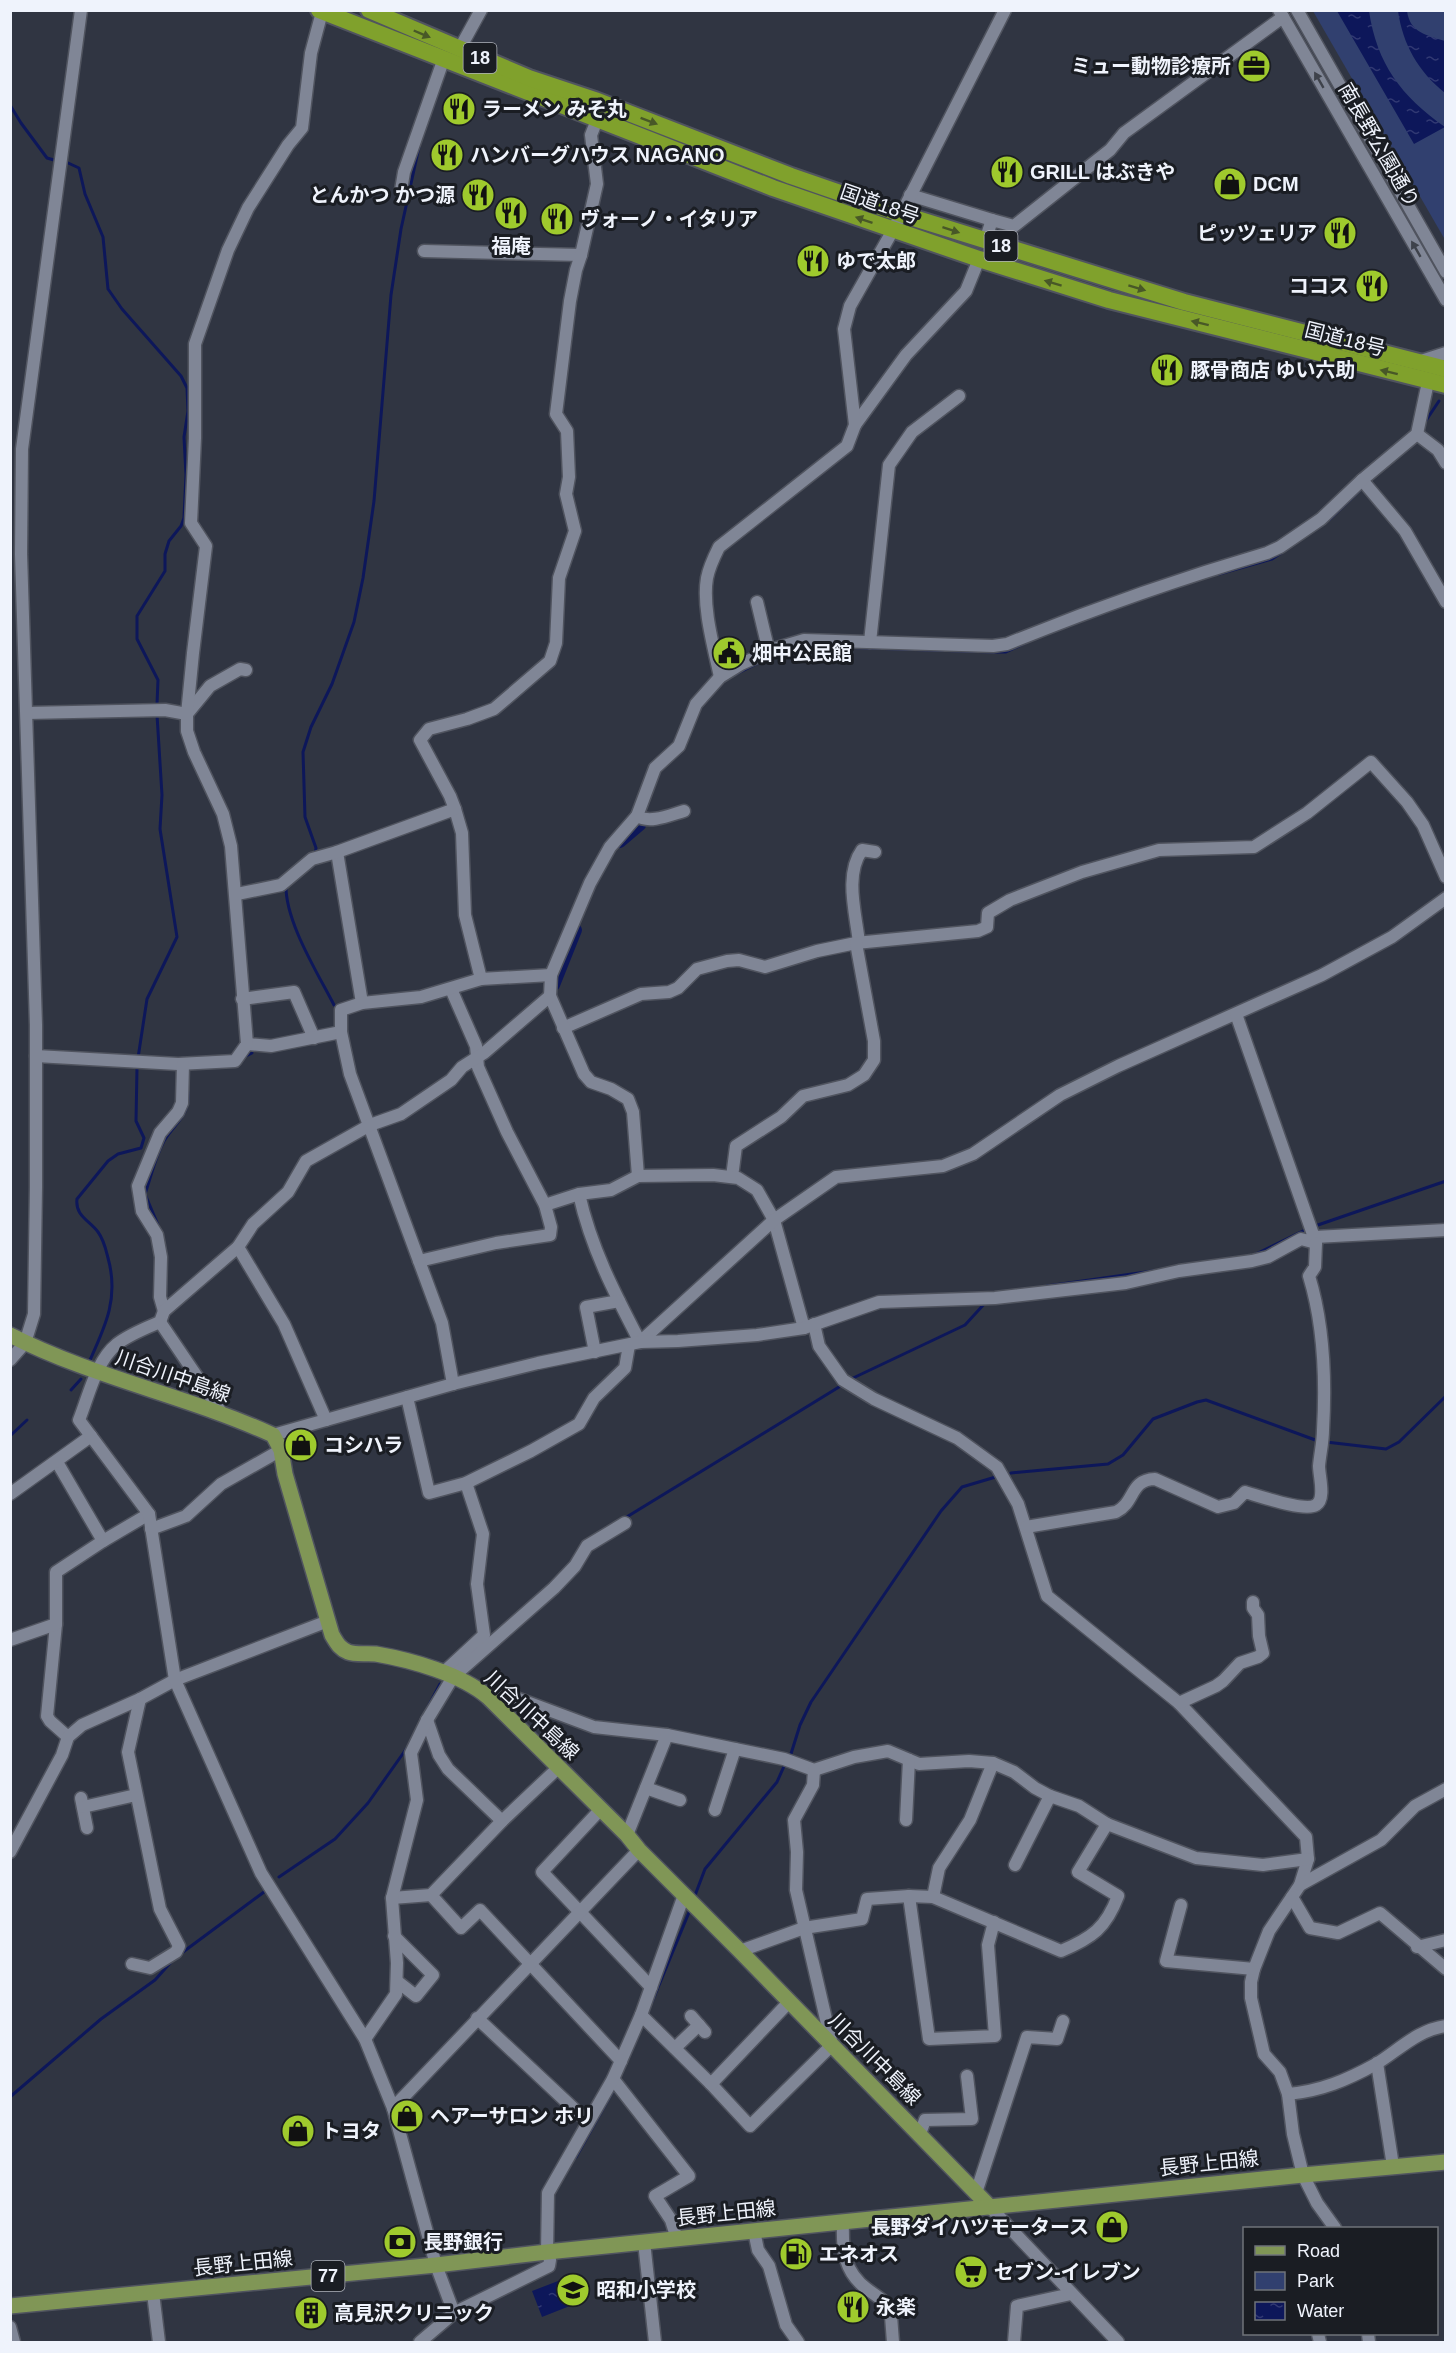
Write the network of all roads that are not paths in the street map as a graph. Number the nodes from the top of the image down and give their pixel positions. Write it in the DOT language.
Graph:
graph roads {
  1 [pos="81,10"];
  2 [pos="369,10"];
  3 [pos="481,10"];
  4 [pos="1005,10"];
  5 [pos="1297,10"];
  6 [pos="320,11"];
  7 [pos="1281,14"];
  8 [pos="459,50"];
  9 [pos="444,58"];
  10 [pos="597,120"];
  11 [pos="401,190"];
  12 [pos="910,195"];
  13 [pos="901,214"];
  14 [pos="992,220"];
  15 [pos="893,230"];
  16 [pos="985,241"];
  17 [pos="424,251"];
  18 [pos="1440,251"];
  19 [pos="581,255"];
  20 [pos="979,259"];
  21 [pos="1446,272"];
  22 [pos="1446,300"];
  23 [pos="1446,353"];
  24 [pos="1416,362"];
  25 [pos="1446,369"];
  26 [pos="1428,382"];
  27 [pos="1446,386"];
  28 [pos="959,396"];
  29 [pos="855,424"];
  30 [pos="1417,434"];
  31 [pos="1446,463"];
  32 [pos="1362,480"];
  33 [pos="16,552"];
  34 [pos="757,602"];
  35 [pos="1446,602"];
  36 [pos="870,642"];
  37 [pos="769,652"];
  38 [pos="246,670"];
  39 [pos="720,677"];
  40 [pos="27,713"];
  41 [pos="187,714"];
  42 [pos="455,809"];
  43 [pos="684,811"];
  44 [pos="637,816"];
  45 [pos="337,852"];
  46 [pos="875,852"];
  47 [pos="1446,877"];
  48 [pos="237,894"];
  49 [pos="1446,898"];
  50 [pos="857,943"];
  51 [pos="551,975"];
  52 [pos="480,979"];
  53 [pos="451,989"];
  54 [pos="550,996"];
  55 [pos="242,999"];
  56 [pos="362,1003"];
  57 [pos="1236,1014"];
  58 [pos="563,1028"];
  59 [pos="341,1032"];
  60 [pos="314,1038"];
  61 [pos="247,1044"];
  62 [pos="36,1056"];
  63 [pos="476,1057"];
  64 [pos="183,1064"];
  65 [pos="370,1125"];
  66 [pos="638,1176"];
  67 [pos="732,1177"];
  68 [pos="579,1194"];
  69 [pos="545,1205"];
  70 [pos="774,1220"];
  71 [pos="1446,1230"];
  72 [pos="1316,1240"];
  73 [pos="238,1247"];
  74 [pos="419,1261"];
  75 [pos="619,1301"];
  76 [pos="162,1316"];
  77 [pos="809,1326"];
  78 [pos="10,1335"];
  79 [pos="25,1343"];
  80 [pos="635,1343"];
  81 [pos="595,1352"];
  82 [pos="10,1360"];
  83 [pos="97,1372"];
  84 [pos="453,1384"];
  85 [pos="407,1397"];
  86 [pos="222,1415"];
  87 [pos="326,1420"];
  88 [pos="273,1435"];
  89 [pos="92,1436"];
  90 [pos="281,1450"];
  91 [pos="57,1462"];
  92 [pos="466,1483"];
  93 [pos="10,1494"];
  94 [pos="149,1514"];
  95 [pos="625,1523"];
  96 [pos="1026,1527"];
  97 [pos="151,1529"];
  98 [pos="103,1541"];
  99 [pos="1253,1602"];
  100 [pos="328,1621"];
  101 [pos="56,1624"];
  102 [pos="10,1641"];
  103 [pos="448,1675"];
  104 [pos="175,1680"];
  105 [pos="488,1697"];
  106 [pos="140,1700"];
  107 [pos="1179,1703"];
  108 [pos="427,1720"];
  109 [pos="667,1735"];
  110 [pos="68,1737"];
  111 [pos="735,1749"];
  112 [pos="909,1760"];
  113 [pos="993,1763"];
  114 [pos="559,1767"];
  115 [pos="814,1770"];
  116 [pos="646,1788"];
  117 [pos="1446,1789"];
  118 [pos="136,1795"];
  119 [pos="1050,1796"];
  120 [pos="680,1800"];
  121 [pos="600,1809"];
  122 [pos="715,1810"];
  123 [pos="906,1820"];
  124 [pos="502,1821"];
  125 [pos="1107,1824"];
  126 [pos="87,1828"];
  127 [pos="627,1835"];
  128 [pos="639,1850"];
  129 [pos="10,1852"];
  130 [pos="1308,1859"];
  131 [pos="1015,1865"];
  132 [pos="1300,1885"];
  133 [pos="431,1895"];
  134 [pos="684,1895"];
  135 [pos="909,1896"];
  136 [pos="933,1897"];
  137 [pos="1292,1897"];
  138 [pos="392,1898"];
  139 [pos="1181,1905"];
  140 [pos="580,1912"];
  141 [pos="994,1922"];
  142 [pos="804,1928"];
  143 [pos="394,1936"];
  144 [pos="1446,1940"];
  145 [pos="1418,1947"];
  146 [pos="740,1951"];
  147 [pos="530,1963"];
  148 [pos="132,1964"];
  149 [pos="1254,1969"];
  150 [pos="1446,1969"];
  151 [pos="398,1982"];
  152 [pos="651,1987"];
  153 [pos="789,2002"];
  154 [pos="641,2015"];
  155 [pos="477,2018"];
  156 [pos="1063,2020"];
  157 [pos="698,2024"];
  158 [pos="1446,2026"];
  159 [pos="365,2039"];
  160 [pos="832,2045"];
  161 [pos="675,2048"];
  162 [pos="621,2061"];
  163 [pos="1377,2063"];
  164 [pos="967,2076"];
  165 [pos="613,2079"];
  166 [pos="711,2084"];
  167 [pos="1288,2094"];
  168 [pos="393,2108"];
  169 [pos="588,2122"];
  170 [pos="920,2134"];
  171 [pos="1446,2162"];
  172 [pos="1393,2166"];
  173 [pos="1303,2175"];
  174 [pos="976,2193"];
  175 [pos="990,2207"];
  176 [pos="843,2222"];
  177 [pos="1334,2227"];
  178 [pos="754,2231"];
  179 [pos="677,2239"];
  180 [pos="644,2242"];
  181 [pos="547,2252"];
  182 [pos="436,2265"];
  183 [pos="153,2293"];
  184 [pos="1071,2294"];
  185 [pos="10,2306"];
  186 [pos="454,2313"];
  187 [pos="10,2328"];
  188 [pos="14,2343"];
  189 [pos="159,2343"];
  190 [pos="420,2343"];
  191 [pos="655,2343"];
  192 [pos="798,2343"];
  193 [pos="893,2343"];
  194 [pos="1014,2343"];
  195 [pos="1118,2343"];
  1 -- 33 [label="street"];
  2 -- 8 [label="highway, 国道18号 / 18, one-way"];
  3 -- 8 [label="street"];
  4 -- 12 [label="street"];
  5 -- 18 [label="street, 南長野公園通り"];
  6 -- 9 [label="highway, 国道18号 / 18"];
  6 -- 41 [label="street"];
  7 -- 14 [label="street"];
  22 -- 7 [label="street, 南長野公園通り, one-way"];
  8 -- 13 [label="highway, 国道18号 / 18, one-way"];
  9 -- 10 [label="highway, 国道18号 / 18"];
  9 -- 11 [label="street"];
  15 -- 10 [label="highway, 国道18号 / 18, one-way"];
  10 -- 19 [label="street"];
  12 -- 13 [label="street"];
  12 -- 14 [label="street"];
  13 -- 15 [label="street"];
  13 -- 16 [label="highway, 国道18号 / 18, one-way"];
  14 -- 16 [label="street"];
  15 -- 20 [label="highway, 国道18号 / 18"];
  15 -- 29 [label="street"];
  16 -- 24 [label="highway, 国道18号 / 18, one-way"];
  17 -- 19 [label="street"];
  18 -- 21 [label="street, 南長野公園通り"];
  19 -- 42 [label="street"];
  26 -- 20 [label="highway, 国道18号 / 18, one-way"];
  20 -- 29 [label="street"];
  23 -- 24 [label="street"];
  24 -- 25 [label="highway, 国道18号 / 18"];
  26 -- 27 [label="highway, 国道18号 / 18"];
  26 -- 30 [label="street"];
  28 -- 36 [label="street"];
  29 -- 39 [label="street"];
  30 -- 31 [label="street"];
  30 -- 32 [label="street"];
  32 -- 35 [label="street"];
  32 -- 36 [label="street"];
  33 -- 40 [label="street"];
  34 -- 37 [label="street"];
  36 -- 37 [label="street"];
  37 -- 39 [label="street"];
  38 -- 41 [label="street"];
  39 -- 44 [label="street"];
  40 -- 41 [label="street"];
  40 -- 62 [label="street"];
  41 -- 48 [label="street"];
  42 -- 45 [label="street"];
  42 -- 52 [label="street"];
  43 -- 44 [label="street"];
  44 -- 51 [label="street"];
  45 -- 48 [label="street"];
  45 -- 56 [label="street"];
  46 -- 50 [label="street"];
  47 -- 50 [label="street"];
  48 -- 55 [label="street"];
  49 -- 57 [label="street"];
  50 -- 58 [label="street"];
  50 -- 67 [label="street"];
  51 -- 52 [label="street"];
  51 -- 54 [label="street"];
  52 -- 53 [label="street"];
  53 -- 56 [label="street"];
  53 -- 63 [label="street"];
  54 -- 58 [label="street"];
  54 -- 63 [label="street"];
  55 -- 60 [label="street"];
  55 -- 61 [label="street"];
  56 -- 59 [label="street"];
  57 -- 70 [label="street"];
  57 -- 72 [label="street"];
  58 -- 66 [label="street"];
  59 -- 60 [label="street"];
  59 -- 65 [label="street"];
  60 -- 61 [label="street"];
  61 -- 64 [label="street"];
  62 -- 64 [label="street"];
  62 -- 79 [label="street"];
  63 -- 65 [label="street"];
  63 -- 69 [label="street"];
  64 -- 76 [label="street"];
  65 -- 73 [label="street"];
  65 -- 74 [label="street"];
  66 -- 67 [label="street"];
  66 -- 68 [label="street"];
  67 -- 70 [label="street"];
  68 -- 69 [label="street"];
  68 -- 75 [label="street"];
  69 -- 74 [label="street"];
  70 -- 77 [label="street"];
  70 -- 80 [label="street"];
  71 -- 72 [label="street"];
  72 -- 77 [label="street"];
  72 -- 96 [label="street"];
  73 -- 76 [label="street"];
  73 -- 87 [label="street"];
  74 -- 84 [label="street"];
  75 -- 80 [label="street"];
  75 -- 81 [label="street"];
  76 -- 83 [label="street"];
  76 -- 86 [label="street"];
  77 -- 80 [label="street"];
  77 -- 96 [label="street"];
  78 -- 79 [label="main road, 川合川中島線"];
  79 -- 82 [label="street"];
  79 -- 83 [label="main road, 川合川中島線"];
  80 -- 81 [label="street"];
  80 -- 92 [label="street"];
  81 -- 84 [label="street"];
  83 -- 86 [label="main road, 川合川中島線"];
  83 -- 89 [label="street"];
  84 -- 85 [label="street"];
  85 -- 87 [label="street"];
  85 -- 92 [label="street"];
  86 -- 88 [label="main road, 川合川中島線"];
  87 -- 88 [label="street"];
  88 -- 90 [label="main road, 川合川中島線"];
  89 -- 91 [label="street"];
  89 -- 94 [label="street"];
  90 -- 97 [label="street"];
  90 -- 100 [label="main road, 川合川中島線"];
  91 -- 93 [label="street"];
  91 -- 98 [label="street"];
  92 -- 103 [label="street"];
  94 -- 97 [label="street"];
  94 -- 98 [label="street"];
  95 -- 103 [label="street"];
  96 -- 107 [label="street"];
  97 -- 104 [label="street"];
  98 -- 101 [label="street"];
  99 -- 107 [label="street"];
  100 -- 103 [label="main road, 川合川中島線"];
  100 -- 104 [label="street"];
  101 -- 102 [label="street"];
  101 -- 110 [label="street"];
  103 -- 105 [label="main road, 川合川中島線"];
  103 -- 108 [label="street"];
  104 -- 106 [label="street"];
  104 -- 159 [label="street"];
  105 -- 109 [label="street"];
  105 -- 114 [label="main road, 川合川中島線"];
  106 -- 110 [label="street"];
  106 -- 118 [label="street"];
  107 -- 130 [label="street"];
  108 -- 124 [label="street"];
  108 -- 138 [label="street"];
  109 -- 111 [label="street"];
  109 -- 116 [label="street"];
  110 -- 129 [label="street"];
  111 -- 115 [label="street"];
  111 -- 122 [label="street"];
  112 -- 113 [label="street"];
  112 -- 115 [label="street"];
  112 -- 123 [label="street"];
  113 -- 119 [label="street"];
  113 -- 136 [label="street"];
  114 -- 121 [label="main road, 川合川中島線"];
  114 -- 124 [label="street"];
  115 -- 142 [label="street"];
  116 -- 120 [label="street"];
  116 -- 127 [label="street"];
  117 -- 132 [label="street"];
  118 -- 126 [label="street"];
  118 -- 148 [label="street"];
  119 -- 125 [label="street"];
  119 -- 131 [label="street"];
  121 -- 127 [label="main road, 川合川中島線"];
  121 -- 140 [label="street"];
  124 -- 133 [label="street"];
  125 -- 130 [label="street"];
  125 -- 141 [label="street"];
  127 -- 128 [label="main road, 川合川中島線"];
  128 -- 134 [label="main road, 川合川中島線"];
  128 -- 140 [label="street"];
  130 -- 132 [label="street"];
  132 -- 137 [label="street"];
  133 -- 138 [label="street"];
  133 -- 147 [label="street"];
  134 -- 146 [label="main road, 川合川中島線"];
  134 -- 152 [label="street"];
  135 -- 136 [label="street"];
  135 -- 141 [label="street"];
  135 -- 142 [label="street"];
  136 -- 141 [label="street"];
  137 -- 145 [label="street"];
  137 -- 149 [label="street"];
  138 -- 143 [label="street"];
  139 -- 149 [label="street"];
  140 -- 147 [label="street"];
  140 -- 152 [label="street"];
  142 -- 146 [label="street"];
  142 -- 160 [label="street"];
  143 -- 151 [label="street"];
  143 -- 151 [label="street"];
  144 -- 145 [label="street"];
  145 -- 150 [label="street"];
  146 -- 153 [label="main road, 川合川中島線"];
  147 -- 155 [label="street"];
  147 -- 162 [label="street"];
  149 -- 167 [label="street"];
  151 -- 159 [label="street"];
  152 -- 154 [label="street"];
  153 -- 160 [label="main road, 川合川中島線"];
  153 -- 166 [label="street"];
  154 -- 161 [label="street"];
  154 -- 162 [label="street"];
  155 -- 168 [label="street"];
  155 -- 169 [label="street"];
  156 -- 174 [label="street"];
  157 -- 161 [label="street"];
  158 -- 163 [label="street"];
  159 -- 168 [label="street"];
  160 -- 166 [label="street"];
  160 -- 170 [label="main road, 川合川中島線"];
  161 -- 166 [label="street"];
  162 -- 165 [label="street"];
  163 -- 167 [label="street"];
  163 -- 172 [label="street"];
  164 -- 170 [label="street"];
  165 -- 169 [label="street"];
  165 -- 179 [label="street"];
  167 -- 173 [label="street"];
  168 -- 182 [label="street"];
  169 -- 181 [label="street"];
  170 -- 174 [label="main road, 川合川中島線"];
  171 -- 172 [label="main road, 長野上田線 / 77"];
  172 -- 173 [label="main road, 長野上田線 / 77"];
  173 -- 175 [label="main road, 長野上田線 / 77"];
  173 -- 177 [label="street"];
  174 -- 175 [label="main road, 川合川中島線"];
  175 -- 176 [label="main road, 長野上田線 / 77"];
  175 -- 184 [label="street"];
  176 -- 178 [label="main road, 長野上田線 / 77"];
  176 -- 193 [label="street"];
  178 -- 179 [label="main road, 長野上田線 / 77"];
  178 -- 192 [label="street"];
  179 -- 180 [label="main road, 長野上田線 / 77"];
  180 -- 181 [label="main road, 長野上田線 / 77"];
  180 -- 191 [label="street"];
  181 -- 182 [label="main road, 長野上田線 / 77"];
  181 -- 186 [label="street"];
  182 -- 183 [label="main road, 長野上田線 / 77"];
  182 -- 186 [label="street"];
  183 -- 185 [label="main road, 長野上田線 / 77"];
  183 -- 189 [label="street"];
  184 -- 194 [label="street"];
  184 -- 195 [label="street"];
  186 -- 190 [label="street"];
  187 -- 188 [label="street"];
}
